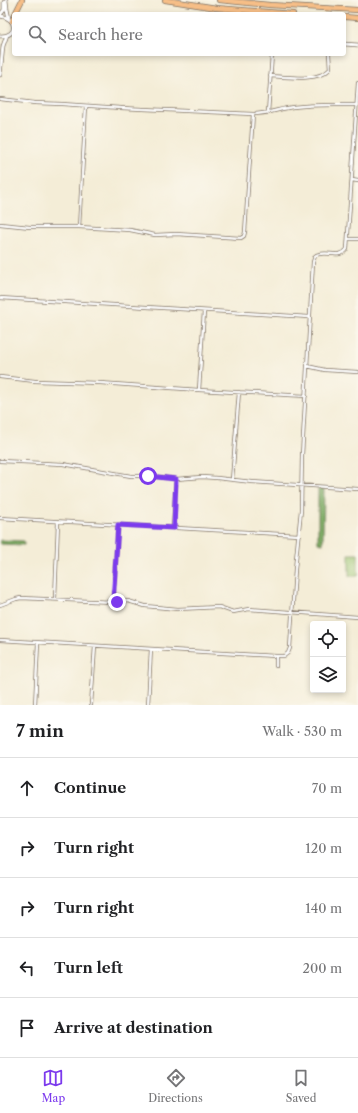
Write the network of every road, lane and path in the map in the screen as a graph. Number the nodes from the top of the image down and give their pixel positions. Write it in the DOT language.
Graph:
graph roads {
  1 [pos="6,0"];
  2 [pos="22,0"];
  3 [pos="165,0"];
  4 [pos="219,0"];
  5 [pos="358,10"];
  6 [pos="16,12"];
  7 [pos="268,12"];
  8 [pos="0,15"];
  9 [pos="346,17"];
  10 [pos="12,18"];
  11 [pos="358,18"];
  12 [pos="12,19"];
  13 [pos="12,30"];
  14 [pos="7,35"];
  15 [pos="0,36"];
  16 [pos="346,44"];
  17 [pos="358,45"];
  18 [pos="272,56"];
  19 [pos="329,56"];
  20 [pos="0,75"];
  21 [pos="270,76"];
  22 [pos="358,83"];
  23 [pos="0,99"];
  24 [pos="356,105"];
  25 [pos="86,106"];
  26 [pos="268,113"];
  27 [pos="253,114"];
  28 [pos="357,122"];
  29 [pos="352,180"];
  30 [pos="358,181"];
  31 [pos="0,224"];
  32 [pos="79,228"];
  33 [pos="348,239"];
  34 [pos="358,239"];
  35 [pos="0,298"];
  36 [pos="204,310"];
  37 [pos="309,317"];
  38 [pos="307,366"];
  39 [pos="358,372"];
  40 [pos="0,377"];
  41 [pos="199,390"];
  42 [pos="239,392"];
  43 [pos="306,396"];
  44 [pos="0,461"];
  45 [pos="176,479"];
  46 [pos="232,480"];
  47 [pos="301,486"];
  48 [pos="358,489"];
  49 [pos="0,518"];
  50 [pos="58,522"];
  51 [pos="118,525"];
  52 [pos="174,528"];
  53 [pos="299,535"];
  54 [pos="55,599"];
  55 [pos="113,602"];
  56 [pos="0,605"];
  57 [pos="292,613"];
  58 [pos="358,617"];
  59 [pos="0,640"];
  60 [pos="38,643"];
  61 [pos="95,646"];
  62 [pos="151,649"];
  63 [pos="276,656"];
  64 [pos="276,666"];
  65 [pos="34,705"];
  66 [pos="91,705"];
  67 [pos="148,705"];
  1 -- 8 [label="street"];
  1 -- 10 [label="street"];
  2 -- 6 [label="highway"];
  3 -- 7 [label="highway"];
  4 -- 5 [label="highway"];
  8 -- 12 [label="street"];
  9 -- 11 [label="highway"];
  13 -- 14 [label="street"];
  14 -- 15 [label="street"];
  14 -- 20 [label="street"];
  16 -- 17 [label="street"];
  18 -- 21 [label="street"];
  19 -- 21 [label="street"];
  21 -- 26 [label="street"];
  22 -- 24 [label="street"];
  23 -- 25 [label="street"];
  24 -- 26 [label="street"];
  24 -- 28 [label="street"];
  25 -- 27 [label="street"];
  25 -- 32 [label="street"];
  26 -- 27 [label="street"];
  27 -- 32 [label="street"];
  28 -- 29 [label="street"];
  29 -- 30 [label="street"];
  29 -- 33 [label="street"];
  31 -- 32 [label="street"];
  33 -- 34 [label="street"];
  33 -- 37 [label="street"];
  35 -- 36 [label="street"];
  36 -- 37 [label="street"];
  36 -- 41 [label="street"];
  37 -- 38 [label="street"];
  38 -- 39 [label="street"];
  38 -- 43 [label="street"];
  40 -- 41 [label="street"];
  41 -- 42 [label="street"];
  42 -- 43 [label="street"];
  42 -- 46 [label="street"];
  43 -- 47 [label="street"];
  44 -- 45 [label="street"];
  45 -- 46 [label="street"];
  45 -- 52 [label="street"];
  46 -- 47 [label="street"];
  47 -- 48 [label="street"];
  47 -- 53 [label="street"];
  49 -- 50 [label="street"];
  50 -- 51 [label="street"];
  50 -- 54 [label="street"];
  51 -- 52 [label="street"];
  51 -- 55 [label="street"];
  52 -- 53 [label="street"];
  53 -- 57 [label="street"];
  54 -- 55 [label="street"];
  54 -- 56 [label="street"];
  55 -- 57 [label="street"];
  57 -- 58 [label="street"];
  57 -- 63 [label="street"];
  59 -- 60 [label="street"];
  60 -- 61 [label="street"];
  60 -- 65 [label="street"];
  61 -- 62 [label="street"];
  61 -- 66 [label="street"];
  62 -- 63 [label="street"];
  62 -- 67 [label="street"];
  63 -- 64 [label="street"];
}
